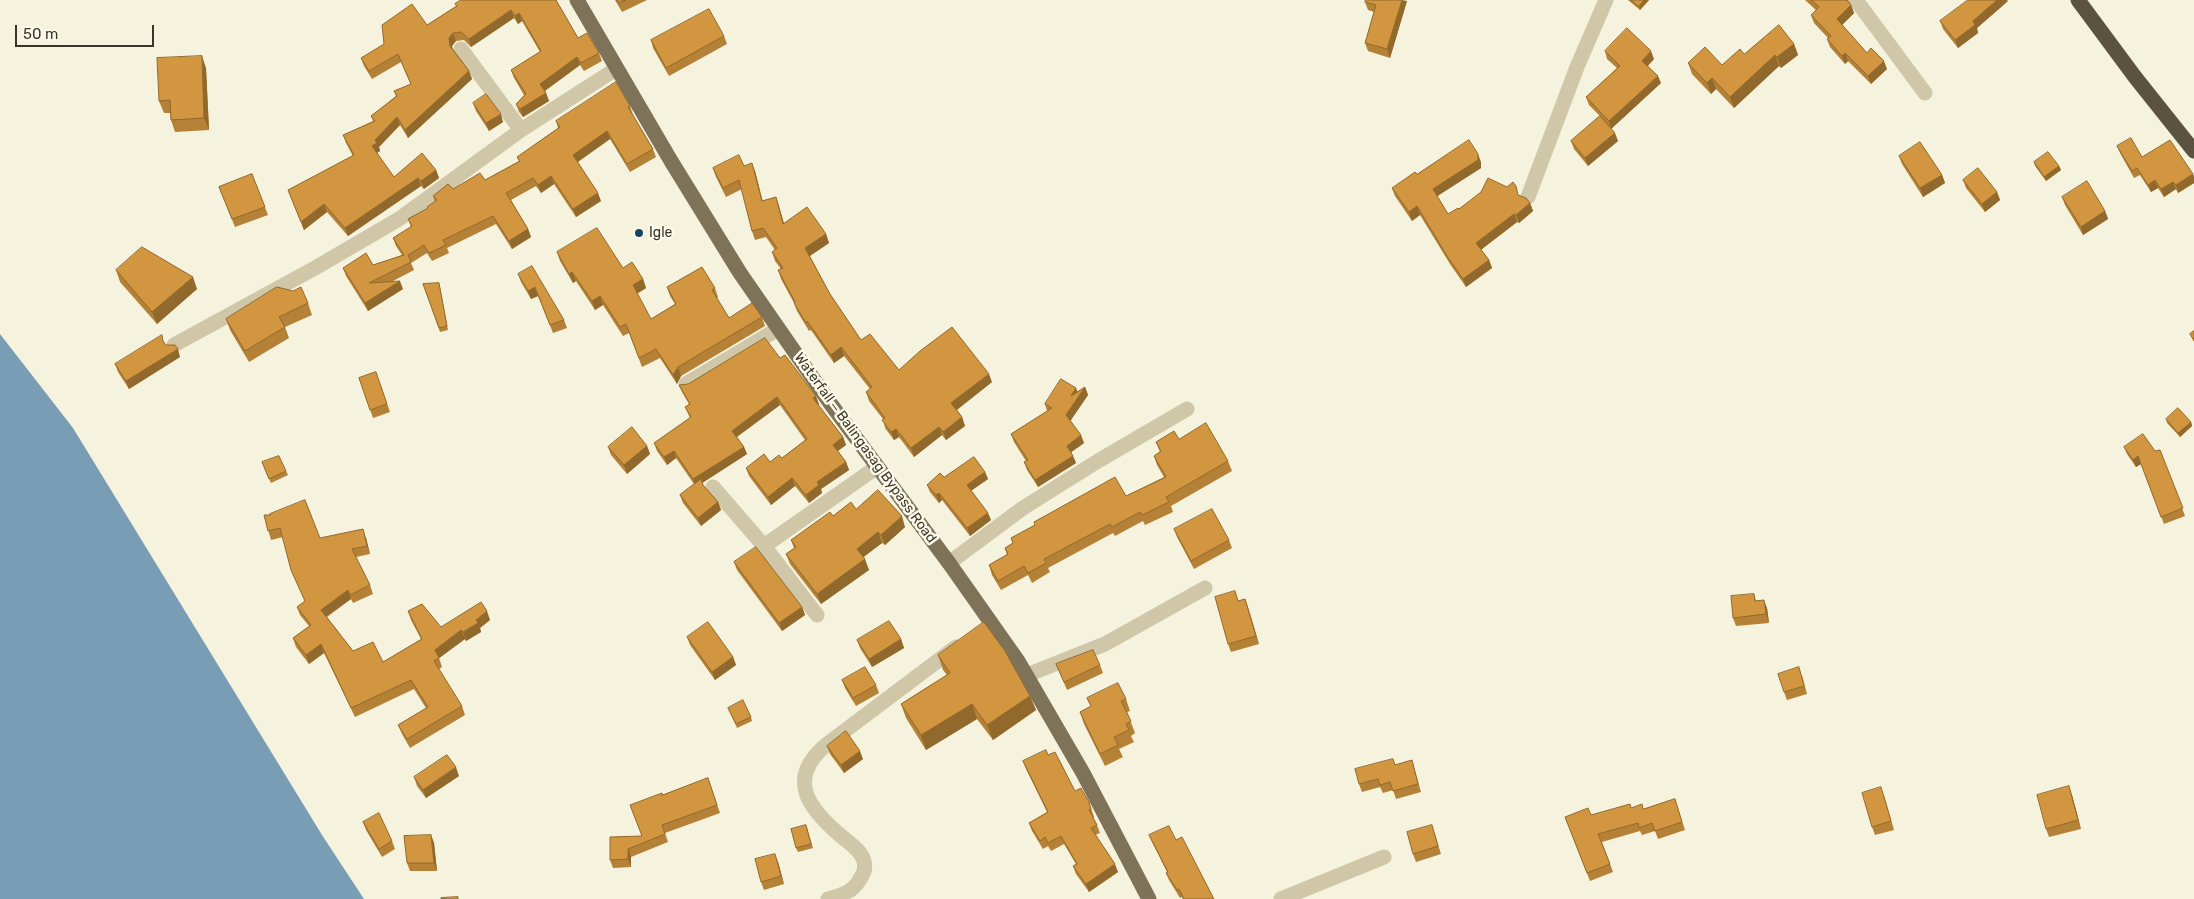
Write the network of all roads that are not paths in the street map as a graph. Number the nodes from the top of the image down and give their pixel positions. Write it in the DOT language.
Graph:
graph roads {
  1 [pos="577,0"];
  2 [pos="1606,0"];
  3 [pos="1856,0"];
  4 [pos="2078,0"];
  5 [pos="460,49"];
  6 [pos="616,69"];
  7 [pos="1925,93"];
  8 [pos="521,130"];
  9 [pos="2194,151"];
  10 [pos="1528,197"];
  11 [pos="778,329"];
  12 [pos="174,345"];
  13 [pos="686,384"];
  14 [pos="1187,409"];
  15 [pos="877,467"];
  16 [pos="713,487"];
  17 [pos="764,546"];
  18 [pos="949,563"];
  19 [pos="1205,588"];
  20 [pos="817,615"];
  21 [pos="991,620"];
  22 [pos="1027,675"];
  23 [pos="1384,857"];
  24 [pos="828,899"];
  25 [pos="1148,899"];
  26 [pos="1281,899"];
  1 -- 6 [label="main road, Waterfall ‒ Balingasag Bypass Road"];
  2 -- 10 [label="street"];
  3 -- 7 [label="street"];
  4 -- 9 [label="highway"];
  5 -- 8 [label="street"];
  6 -- 8 [label="street"];
  6 -- 11 [label="main road, Waterfall ‒ Balingasag Bypass Road"];
  8 -- 12 [label="street"];
  11 -- 13 [label="street"];
  11 -- 15 [label="main road, Waterfall ‒ Balingasag Bypass Road"];
  14 -- 18 [label="street"];
  15 -- 17 [label="street"];
  15 -- 18 [label="main road, Waterfall ‒ Balingasag Bypass Road"];
  16 -- 17 [label="street"];
  17 -- 20 [label="street"];
  18 -- 21 [label="main road, Waterfall ‒ Balingasag Bypass Road"];
  19 -- 22 [label="street"];
  21 -- 22 [label="main road, Waterfall ‒ Balingasag Bypass Road"];
  21 -- 24 [label="street"];
  22 -- 25 [label="main road, Waterfall ‒ Balingasag Bypass Road"];
  23 -- 26 [label="street"];
}
